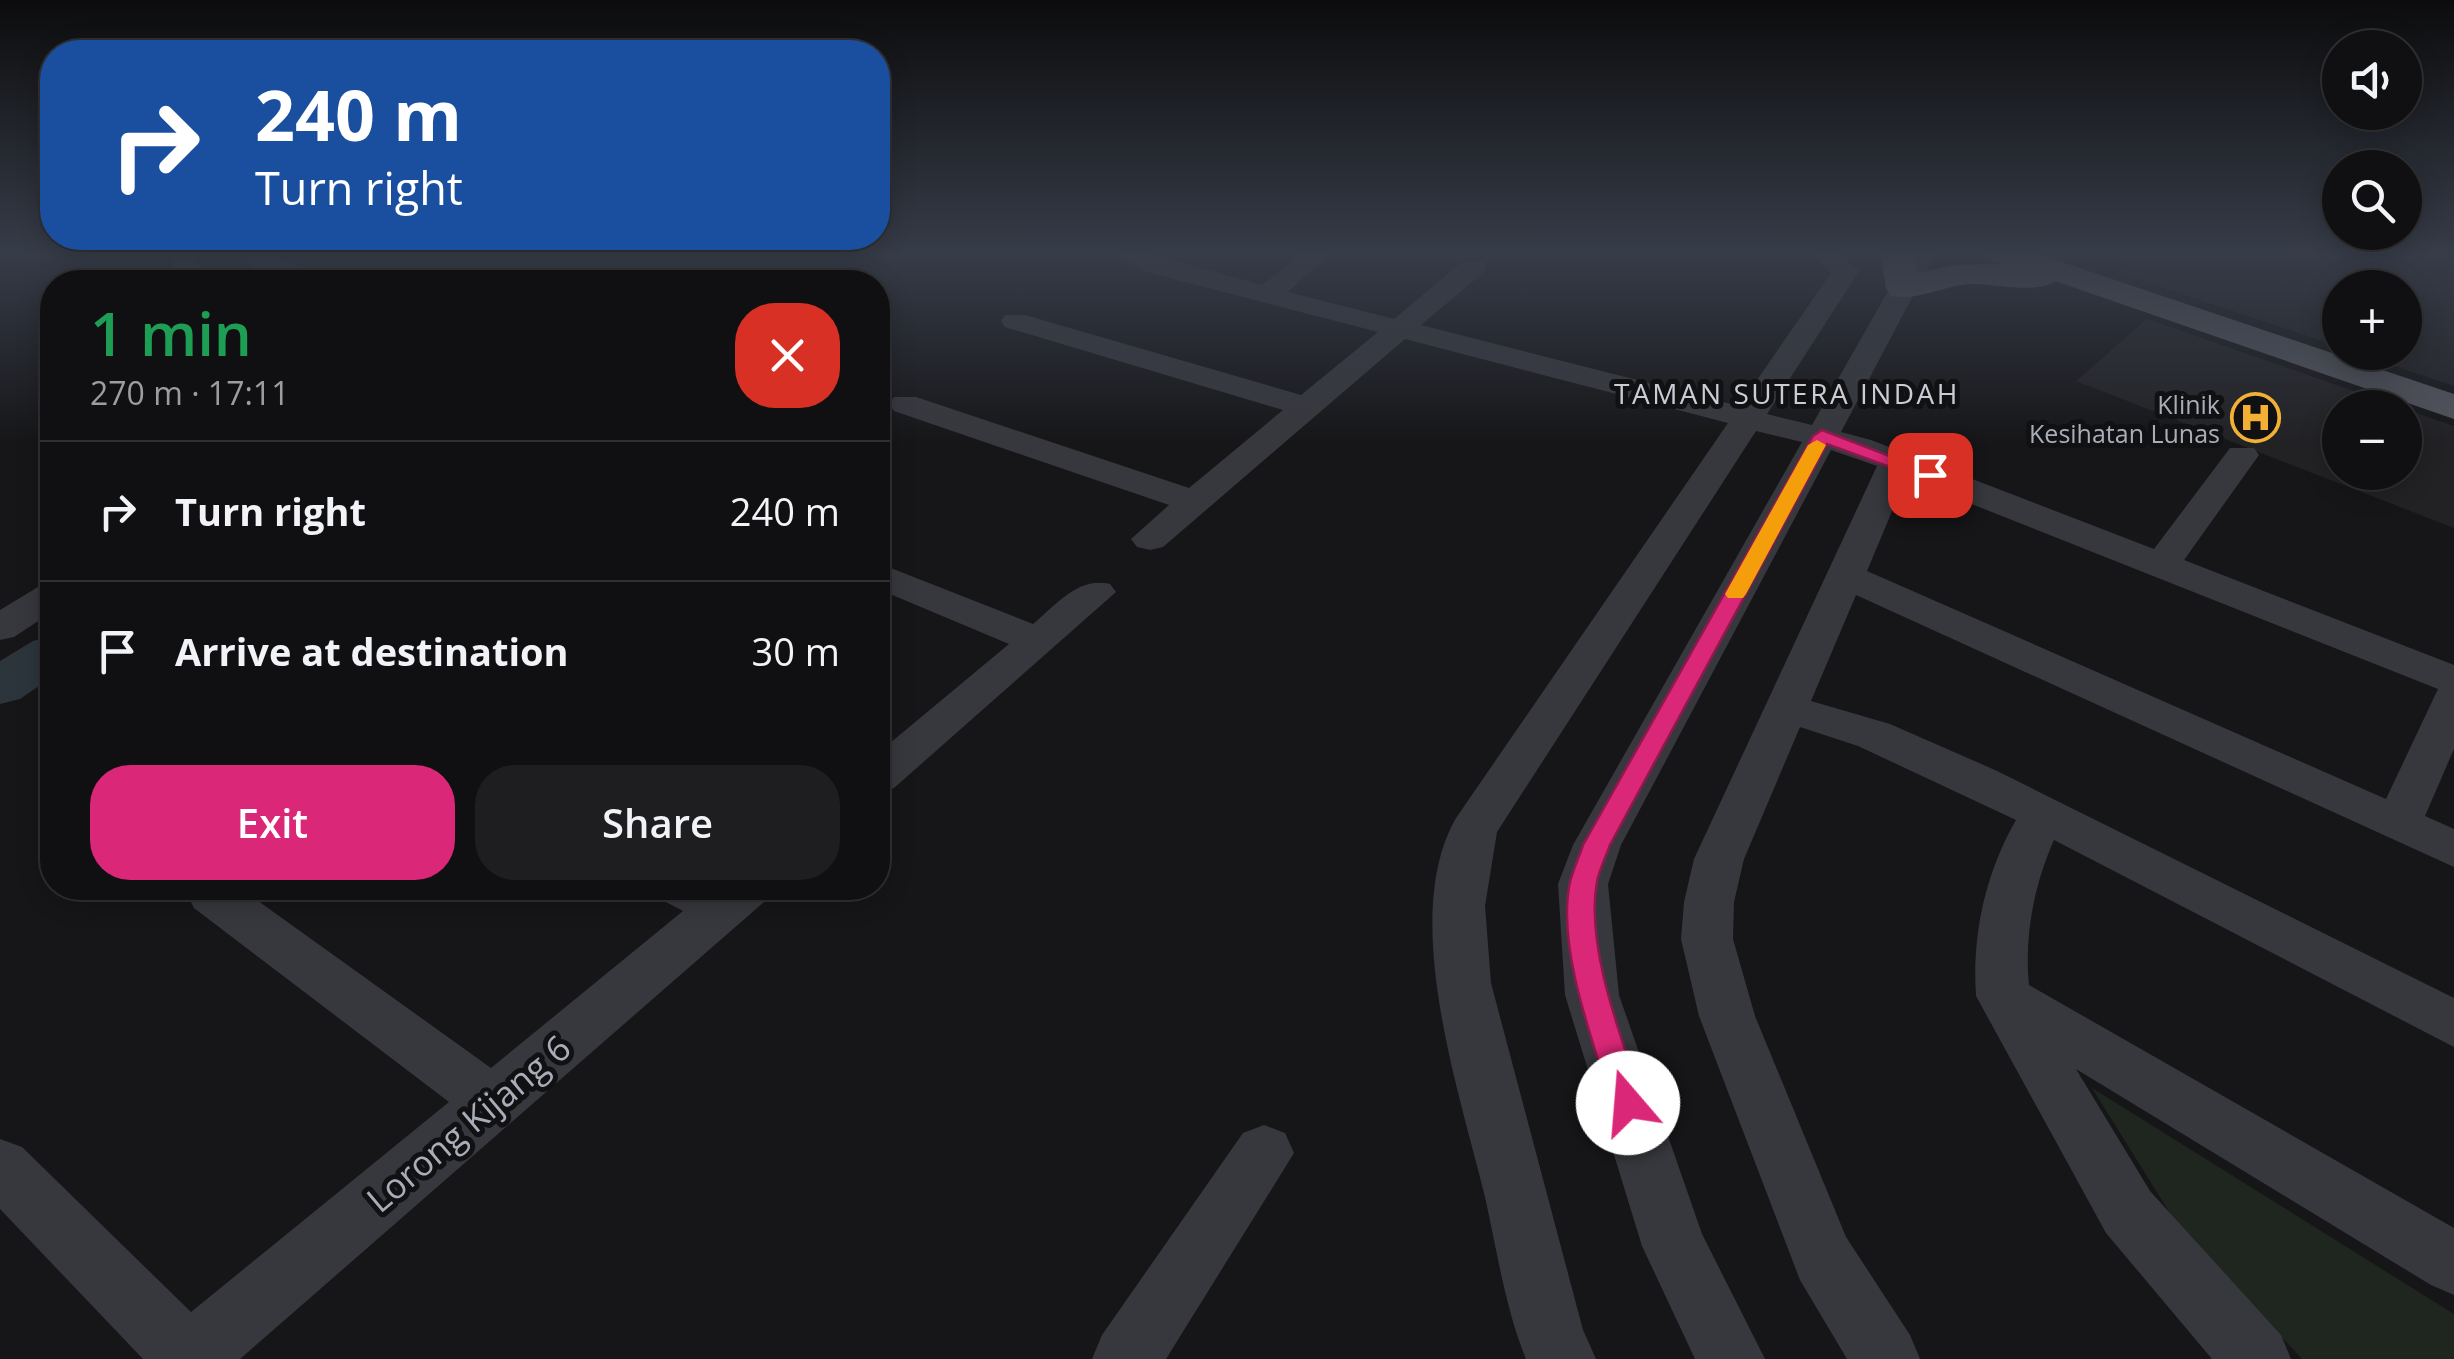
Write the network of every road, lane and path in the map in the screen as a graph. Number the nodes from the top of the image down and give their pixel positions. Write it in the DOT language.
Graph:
graph roads {
  1 [pos="1359,317"];
  2 [pos="1412,317"];
  3 [pos="1814,317"];
  4 [pos="1881,317"];
  5 [pos="2197,317"];
  6 [pos="1015,321"];
  7 [pos="1400,328"];
  8 [pos="905,404"];
  9 [pos="1306,407"];
  10 [pos="2454,407"];
  11 [pos="1749,417"];
  12 [pos="1822,436"];
  13 [pos="2242,455"];
  14 [pos="1896,462"];
  15 [pos="1194,502"];
  16 [pos="1150,539"];
  17 [pos="2162,566"];
  18 [pos="1846,576"];
  19 [pos="890,581"];
  20 [pos="1096,592"];
  21 [pos="40,603"];
  22 [pos="0,628"];
  23 [pos="1038,641"];
  24 [pos="2454,680"];
  25 [pos="2454,698"];
  26 [pos="1787,708"];
  27 [pos="890,757"];
  28 [pos="2044,814"];
  29 [pos="2398,824"];
  30 [pos="2454,849"];
  31 [pos="220,900"];
  32 [pos="712,900"];
  33 [pos="2003,996"];
  34 [pos="2454,1024"];
  35 [pos="493,1102"];
  36 [pos="1264,1153"];
  37 [pos="0,1167"];
  38 [pos="2454,1262"];
  39 [pos="190,1359"];
  40 [pos="1126,1359"];
  41 [pos="1562,1359"];
  42 [pos="1730,1359"];
  43 [pos="1886,1359"];
  44 [pos="2257,1359"];
  1 -- 7 [label="street"];
  2 -- 7 [label="street"];
  3 -- 11 [label="street"];
  4 -- 12 [label="street"];
  5 -- 10 [label="main road"];
  6 -- 9 [label="street"];
  7 -- 9 [label="street"];
  7 -- 11 [label="street"];
  8 -- 15 [label="street"];
  9 -- 15 [label="street"];
  11 -- 12 [label="street"];
  11 -- 41 [label="street"];
  12 -- 14 [label="street"];
  12 -- 42 [label="street"];
  13 -- 17 [label="street"];
  14 -- 17 [label="street"];
  14 -- 18 [label="street"];
  15 -- 16 [label="street"];
  17 -- 24 [label="street"];
  18 -- 26 [label="street"];
  18 -- 29 [label="street"];
  19 -- 23 [label="street"];
  20 -- 23 [label="street"];
  21 -- 22 [label="street"];
  23 -- 27 [label="street"];
  25 -- 29 [label="street"];
  26 -- 28 [label="street"];
  26 -- 43 [label="street"];
  28 -- 33 [label="street"];
  28 -- 34 [label="street"];
  29 -- 30 [label="street"];
  31 -- 35 [label="street"];
  32 -- 35 [label="street, Lorong Kijang 6"];
  33 -- 38 [label="street"];
  33 -- 44 [label="street"];
  35 -- 39 [label="street, Lorong Kijang 6"];
  36 -- 40 [label="street"];
  37 -- 39 [label="street"];
}
